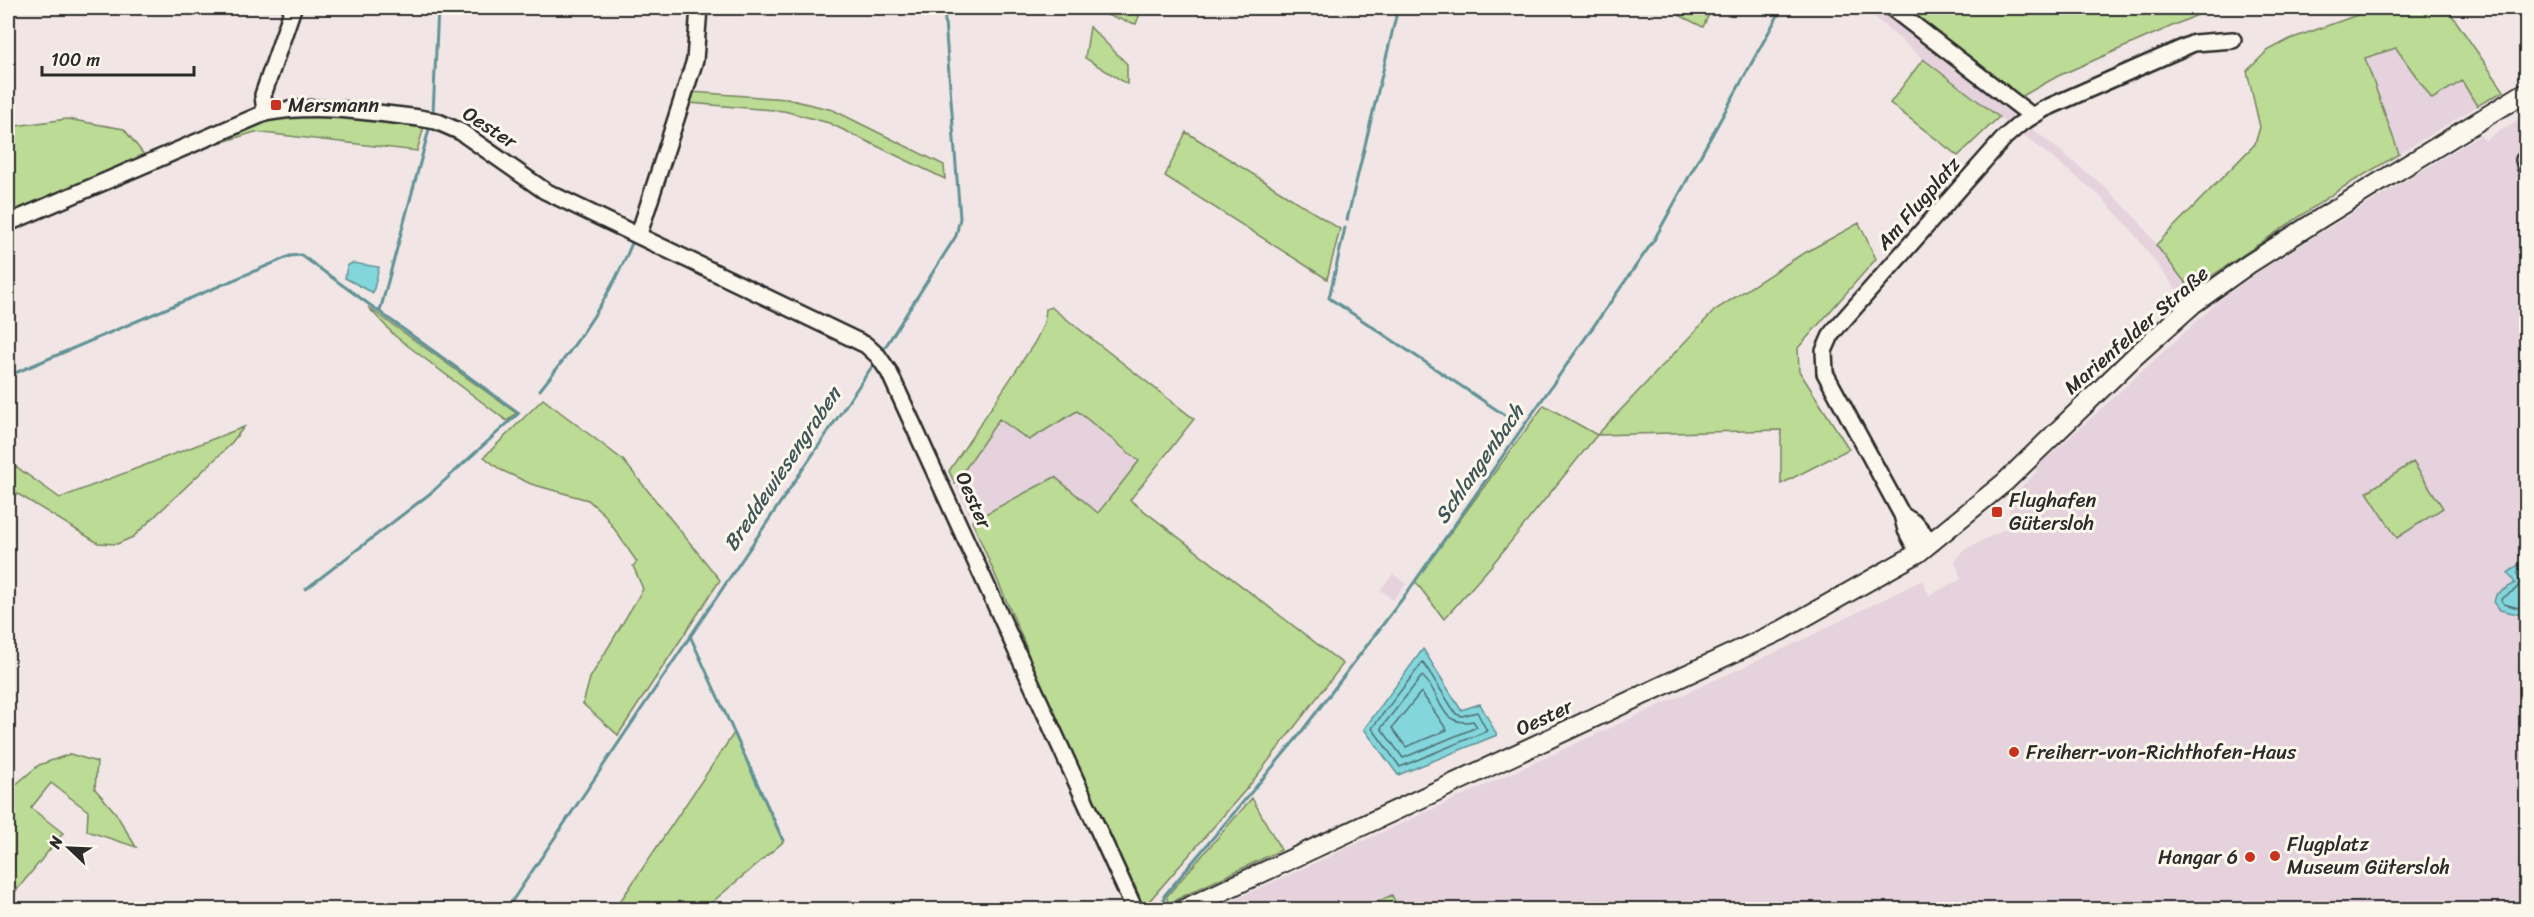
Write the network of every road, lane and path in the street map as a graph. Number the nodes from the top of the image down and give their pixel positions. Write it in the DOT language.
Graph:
graph roads {
  1 [pos="292,8"];
  2 [pos="699,8"];
  3 [pos="1892,8"];
  4 [pos="2233,40"];
  5 [pos="2526,92"];
  6 [pos="265,113"];
  7 [pos="2032,116"];
  8 [pos="8,223"];
  9 [pos="639,234"];
  10 [pos="1925,548"];
  11 [pos="1135,909"];
  12 [pos="1182,909"];
  1 -- 6 [label="street"];
  2 -- 9 [label="street"];
  3 -- 7 [label="street"];
  4 -- 7 [label="street, Am Flugplatz"];
  5 -- 10 [label="main road, Marienfelder Straße"];
  6 -- 8 [label="street, Oester"];
  6 -- 9 [label="street, Oester"];
  7 -- 10 [label="street, Am Flugplatz"];
  9 -- 11 [label="street, Oester"];
  10 -- 12 [label="main road, Oester"];
}
